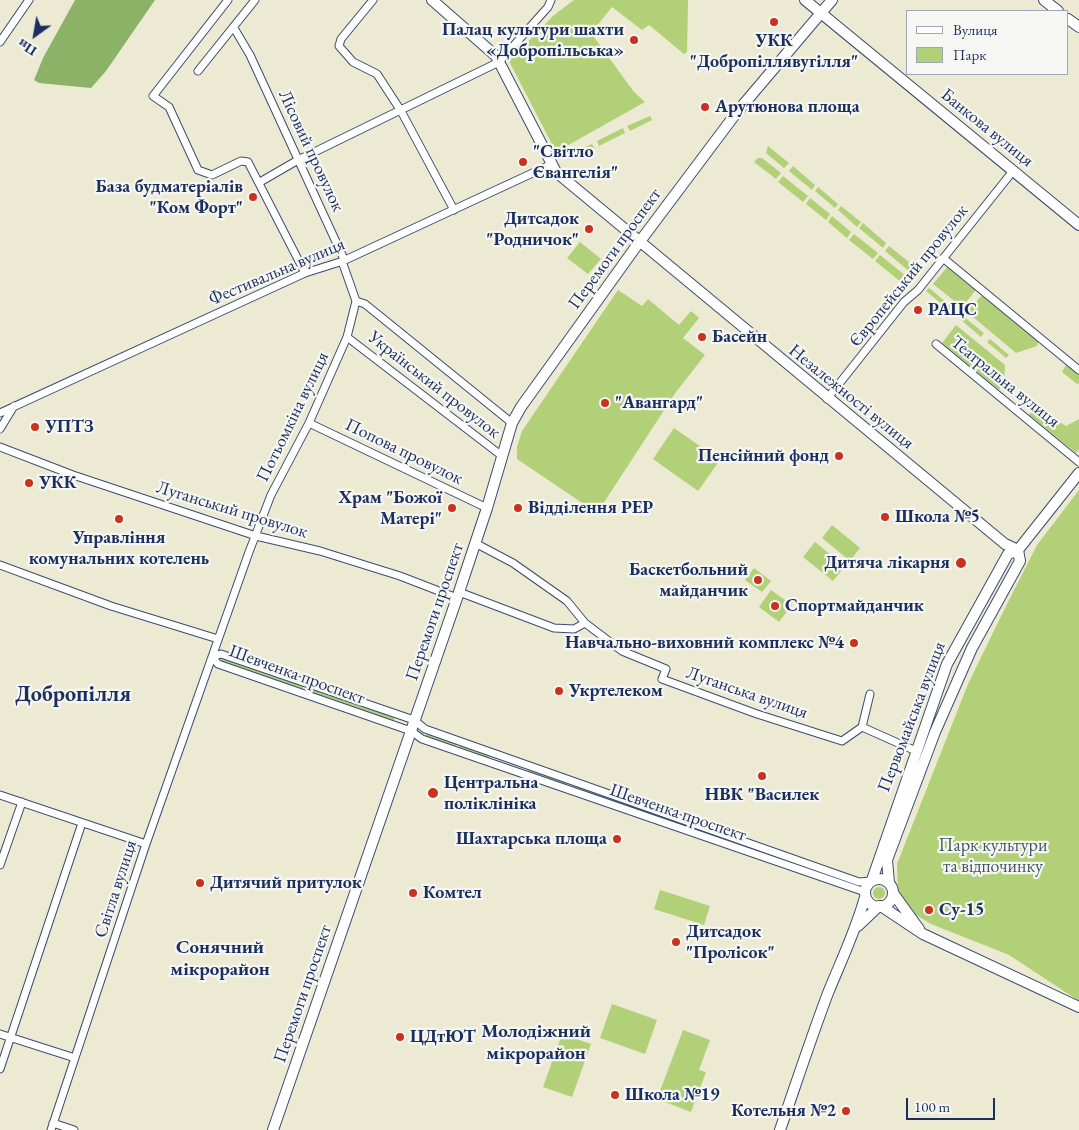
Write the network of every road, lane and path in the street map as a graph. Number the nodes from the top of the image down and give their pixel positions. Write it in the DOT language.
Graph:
graph roads {
  1 [pos="29,0"];
  2 [pos="228,0"];
  3 [pos="255,0"];
  4 [pos="373,0"];
  5 [pos="432,0"];
  6 [pos="551,0"];
  7 [pos="805,0"];
  8 [pos="832,0"];
  9 [pos="1044,0"];
  10 [pos="1057,10"];
  11 [pos="821,13"];
  12 [pos="234,28"];
  13 [pos="0,42"];
  14 [pos="499,62"];
  15 [pos="198,71"];
  16 [pos="401,111"];
  17 [pos="298,160"];
  18 [pos="552,164"];
  19 [pos="1013,171"];
  20 [pos="260,182"];
  21 [pos="454,210"];
  22 [pos="1079,225"];
  23 [pos="639,242"];
  24 [pos="944,258"];
  25 [pos="343,261"];
  26 [pos="306,273"];
  27 [pos="356,301"];
  28 [pos="347,337"];
  29 [pos="936,344"];
  30 [pos="1079,370"];
  31 [pos="827,399"];
  32 [pos="15,406"];
  33 [pos="0,413"];
  34 [pos="309,423"];
  35 [pos="512,423"];
  36 [pos="0,429"];
  37 [pos="0,448"];
  38 [pos="502,456"];
  39 [pos="1079,462"];
  40 [pos="1079,473"];
  41 [pos="487,508"];
  42 [pos="256,536"];
  43 [pos="475,543"];
  44 [pos="1018,550"];
  45 [pos="0,565"];
  46 [pos="458,595"];
  47 [pos="585,623"];
  48 [pos="218,639"];
  49 [pos="212,657"];
  50 [pos="870,694"];
  51 [pos="414,720"];
  52 [pos="862,727"];
  53 [pos="411,731"];
  54 [pos="916,751"];
  55 [pos="0,795"];
  56 [pos="22,802"];
  57 [pos="82,823"];
  58 [pos="146,844"];
  59 [pos="0,865"];
  60 [pos="871,881"];
  61 [pos="891,888"];
  62 [pos="865,894"];
  63 [pos="880,906"];
  64 [pos="857,926"];
  65 [pos="923,934"];
  66 [pos="1079,1007"];
  67 [pos="0,1034"];
  68 [pos="11,1037"];
  69 [pos="75,1058"];
  70 [pos="0,1069"];
  71 [pos="52,1127"];
  72 [pos="74,1130"];
  73 [pos="273,1130"];
  74 [pos="780,1130"];
  1 -- 13 [label="street"];
  2 -- 20 [label="street"];
  3 -- 12 [label="street"];
  4 -- 16 [label="street"];
  5 -- 14 [label="main road, Незалежності вулиця"];
  6 -- 14 [label="street"];
  7 -- 11 [label="main road, Банкова вулиця"];
  8 -- 11 [label="main road"];
  9 -- 10 [label="main road"];
  11 -- 19 [label="main road, Банкова вулиця"];
  11 -- 23 [label="main road, Перемоги проспект"];
  12 -- 15 [label="street"];
  12 -- 17 [label="street, Лісовий провулок"];
  14 -- 16 [label="street"];
  14 -- 18 [label="main road, Незалежності вулиця"];
  16 -- 17 [label="street"];
  16 -- 21 [label="street"];
  17 -- 20 [label="street"];
  17 -- 25 [label="street, Лісовий провулок"];
  18 -- 21 [label="street, Фестивальна вулиця"];
  18 -- 23 [label="main road, Незалежності вулиця"];
  19 -- 22 [label="main road, Банкова вулиця"];
  19 -- 24 [label="street, Європейський провулок"];
  20 -- 26 [label="street"];
  21 -- 25 [label="street, Фестивальна вулиця"];
  23 -- 31 [label="main road, Незалежності вулиця"];
  23 -- 35 [label="main road, Перемоги проспект"];
  24 -- 30 [label="street"];
  24 -- 31 [label="street, Європейський провулок"];
  25 -- 26 [label="street, Фестивальна вулиця"];
  25 -- 27 [label="street, Лісовий провулок"];
  26 -- 32 [label="street, Фестивальна вулиця"];
  27 -- 28 [label="street, Потьомкіна вулиця"];
  27 -- 35 [label="street"];
  28 -- 34 [label="street, Потьомкіна вулиця"];
  28 -- 38 [label="street, Український провулок"];
  29 -- 39 [label="street, Театральна вулиця"];
  31 -- 44 [label="main road, Незалежності вулиця"];
  32 -- 33 [label="street, Фестивальна вулиця"];
  32 -- 36 [label="street"];
  34 -- 41 [label="street, Попова провулок"];
  34 -- 42 [label="street, Потьомкіна вулиця"];
  35 -- 38 [label="main road, Перемоги проспект"];
  37 -- 42 [label="street, Луганський провулок"];
  38 -- 41 [label="main road, Перемоги проспект"];
  40 -- 44 [label="main road, Первомайська вулиця"];
  41 -- 43 [label="main road, Перемоги проспект"];
  42 -- 46 [label="street, Луганський провулок"];
  42 -- 48 [label="street, Потьомкіна вулиця"];
  43 -- 46 [label="main road, Перемоги проспект"];
  43 -- 47 [label="street, Луганська вулиця"];
  44 -- 54 [label="main road, Первомайська вулиця"];
  44 -- 61 [label="main road, Первомайська вулиця"];
  45 -- 48 [label="street"];
  46 -- 47 [label="street"];
  46 -- 51 [label="main road, Перемоги проспект"];
  47 -- 52 [label="street, Луганська вулиця"];
  48 -- 49 [label="street, Потьомкіна вулиця"];
  49 -- 51 [label="street, Шевченка проспект"];
  49 -- 53 [label="street, Шевченка проспект"];
  49 -- 58 [label="street, Світла вулиця"];
  50 -- 52 [label="street"];
  51 -- 53 [label="main road, Перемоги проспект"];
  51 -- 60 [label="street, Шевченка проспект"];
  52 -- 54 [label="street"];
  53 -- 62 [label="street, Шевченка проспект"];
  53 -- 73 [label="main road, Перемоги проспект"];
  54 -- 60 [label="main road, Первомайська вулиця"];
  55 -- 56 [label="street"];
  56 -- 57 [label="street"];
  56 -- 59 [label="street"];
  57 -- 58 [label="street"];
  57 -- 68 [label="street"];
  58 -- 69 [label="street, Світла вулиця"];
  60 -- 61 [label="main road"];
  60 -- 62 [label="main road"];
  61 -- 63 [label="main road"];
  61 -- 65 [label="main road"];
  62 -- 63 [label="main road"];
  62 -- 64 [label="main road"];
  63 -- 64 [label="main road"];
  63 -- 65 [label="main road"];
  64 -- 74 [label="main road"];
  65 -- 66 [label="main road"];
  67 -- 68 [label="street"];
  68 -- 69 [label="street"];
  68 -- 70 [label="street"];
  69 -- 71 [label="street, Світла вулиця"];
  71 -- 72 [label="street"];
}
